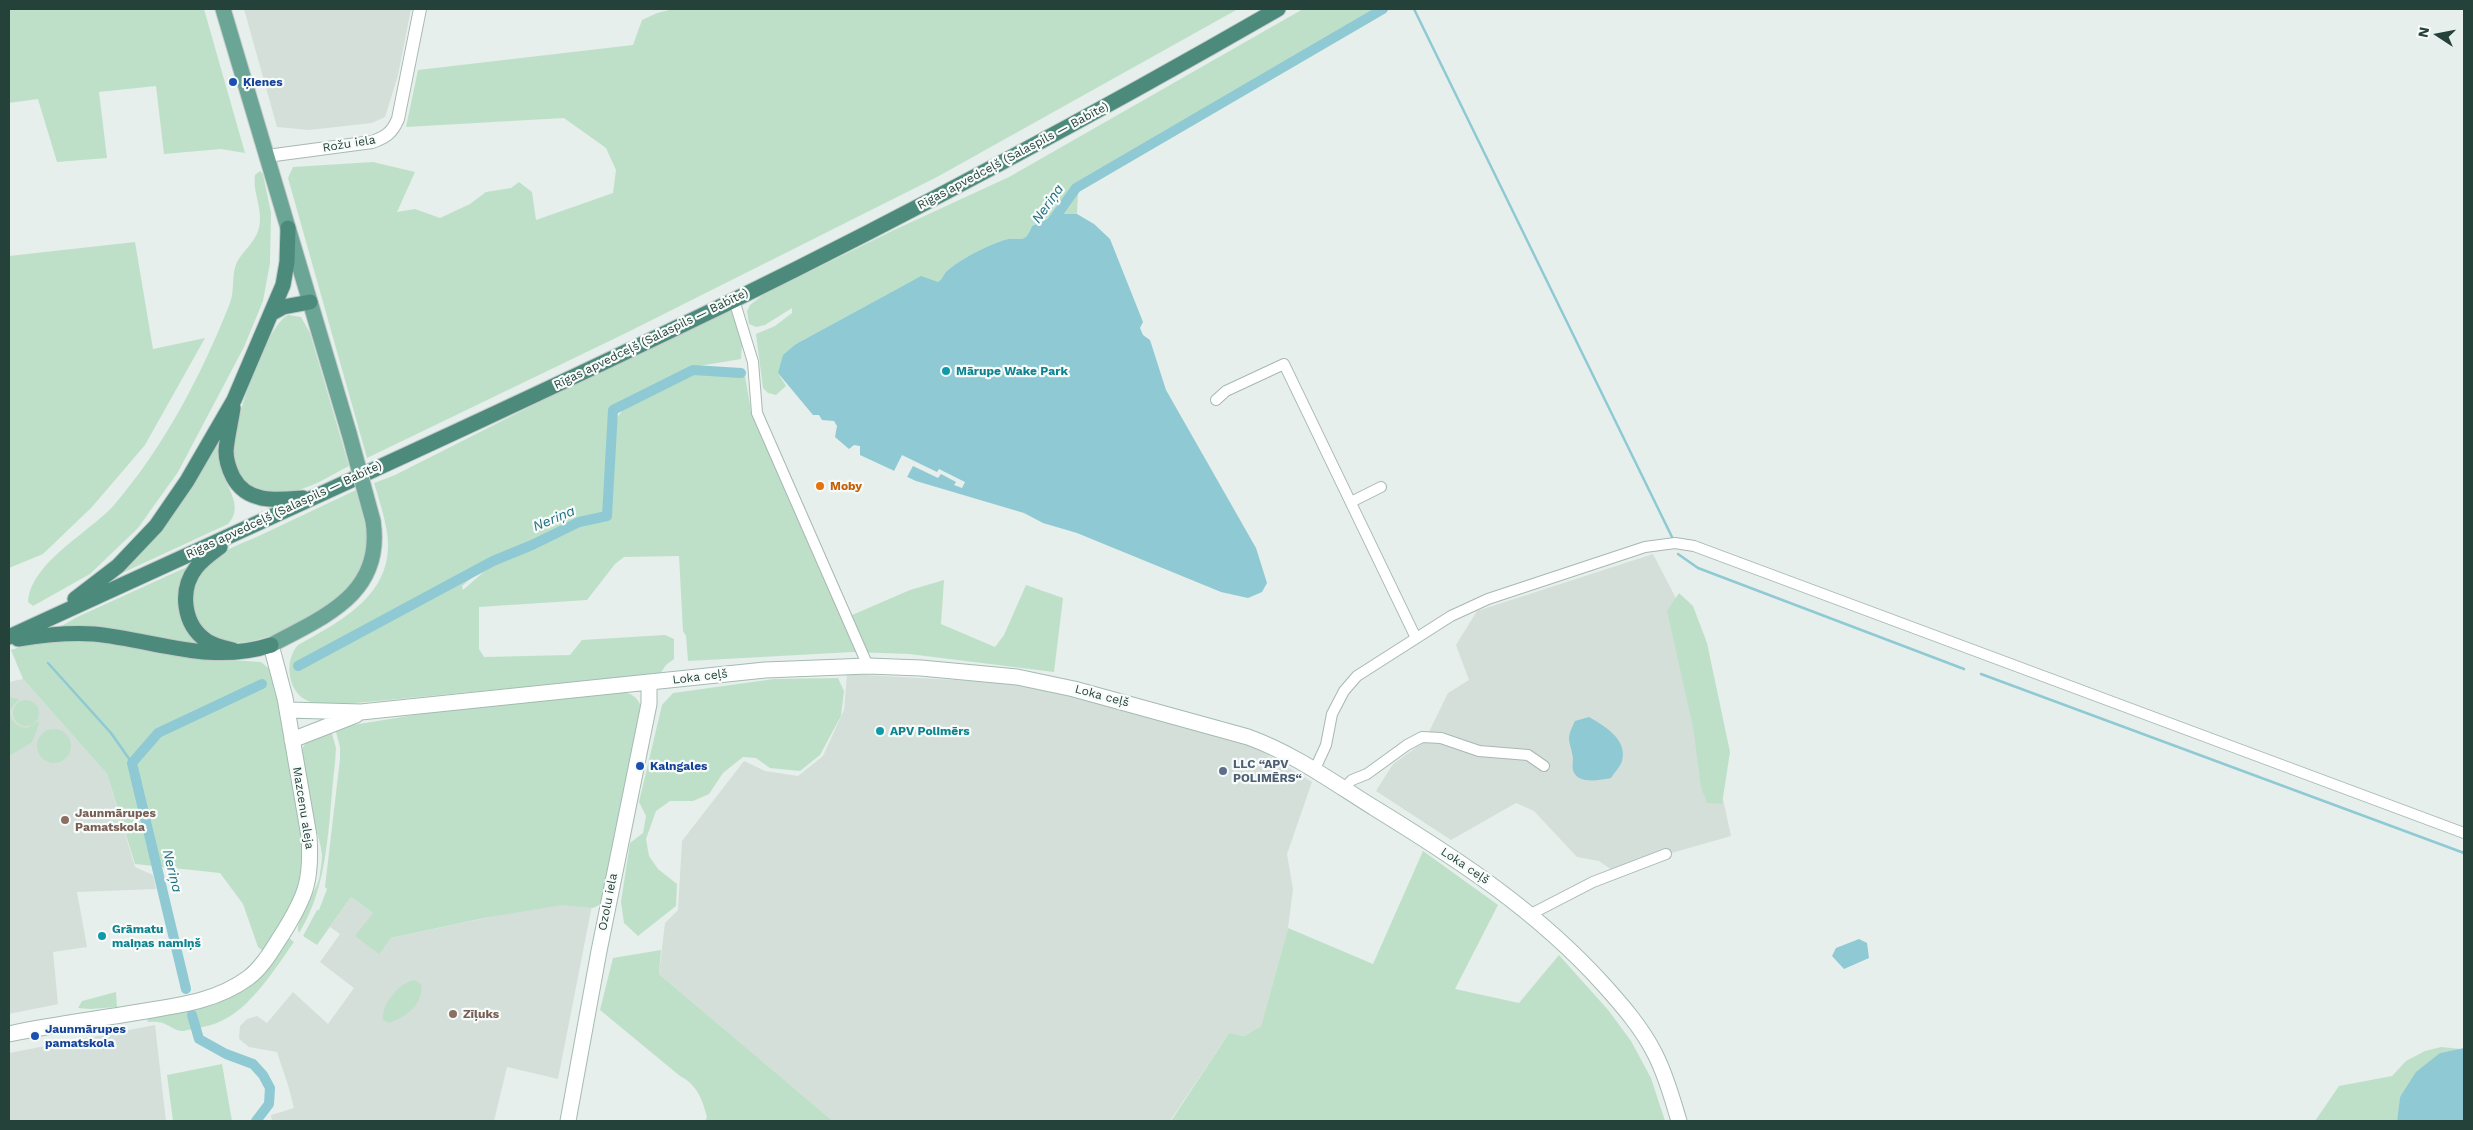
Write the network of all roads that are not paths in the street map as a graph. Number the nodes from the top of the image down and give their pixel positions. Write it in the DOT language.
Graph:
graph roads {
  1 [pos="224,9"];
  2 [pos="420,9"];
  3 [pos="1278,9"];
  4 [pos="266,156"];
  5 [pos="288,228"];
  6 [pos="734,300"];
  7 [pos="310,302"];
  8 [pos="274,312"];
  9 [pos="234,400"];
  10 [pos="1216,400"];
  11 [pos="1381,487"];
  12 [pos="312,498"];
  13 [pos="1350,502"];
  14 [pos="239,532"];
  15 [pos="45,620"];
  16 [pos="1416,638"];
  17 [pos="9,639"];
  18 [pos="271,645"];
  19 [pos="242,652"];
  20 [pos="868,666"];
  21 [pos="649,683"];
  22 [pos="288,710"];
  23 [pos="361,712"];
  24 [pos="292,740"];
  25 [pos="1544,766"];
  26 [pos="1315,769"];
  27 [pos="1343,789"];
  28 [pos="2464,833"];
  29 [pos="1666,854"];
  30 [pos="1531,914"];
  31 [pos="9,1034"];
  32 [pos="568,1121"];
  33 [pos="1679,1121"];
  1 -- 4 [label="main road"];
  2 -- 4 [label="street, Rožu iela"];
  3 -- 6 [label="highway, Rīgas apvedceļš (Salaspils — Babīte)"];
  4 -- 5 [label="main road"];
  5 -- 7 [label="main road"];
  5 -- 8 [label="highway"];
  6 -- 12 [label="highway, Rīgas apvedceļš (Salaspils — Babīte)"];
  6 -- 20 [label="street"];
  7 -- 8 [label="highway"];
  7 -- 18 [label="main road, bridge"];
  8 -- 9 [label="highway"];
  9 -- 12 [label="highway"];
  9 -- 15 [label="highway"];
  10 -- 13 [label="street"];
  11 -- 13 [label="street"];
  12 -- 14 [label="highway, Rīgas apvedceļš (Salaspils — Babīte)"];
  13 -- 16 [label="street"];
  14 -- 15 [label="highway, Rīgas apvedceļš (Salaspils — Babīte)"];
  14 -- 19 [label="highway"];
  15 -- 17 [label="highway, Rīgas apvedceļš (Salaspils — Babīte)"];
  16 -- 26 [label="street"];
  16 -- 28 [label="street"];
  17 -- 19 [label="highway"];
  18 -- 19 [label="highway"];
  18 -- 22 [label="main road, Mazcenu aleja"];
  20 -- 21 [label="main road, Loka ceļš"];
  20 -- 26 [label="main road, Loka ceļš"];
  21 -- 23 [label="main road, Loka ceļš"];
  21 -- 32 [label="main road, Ozolu iela"];
  22 -- 23 [label="main road, Loka ceļš"];
  22 -- 24 [label="main road, Mazcenu aleja"];
  23 -- 24 [label="main road, Loka ceļš"];
  24 -- 31 [label="main road, Mazcenu aleja"];
  25 -- 27 [label="street"];
  26 -- 27 [label="main road, Loka ceļš"];
  27 -- 30 [label="main road, Loka ceļš"];
  29 -- 30 [label="street"];
  30 -- 33 [label="main road, Loka ceļš"];
}
